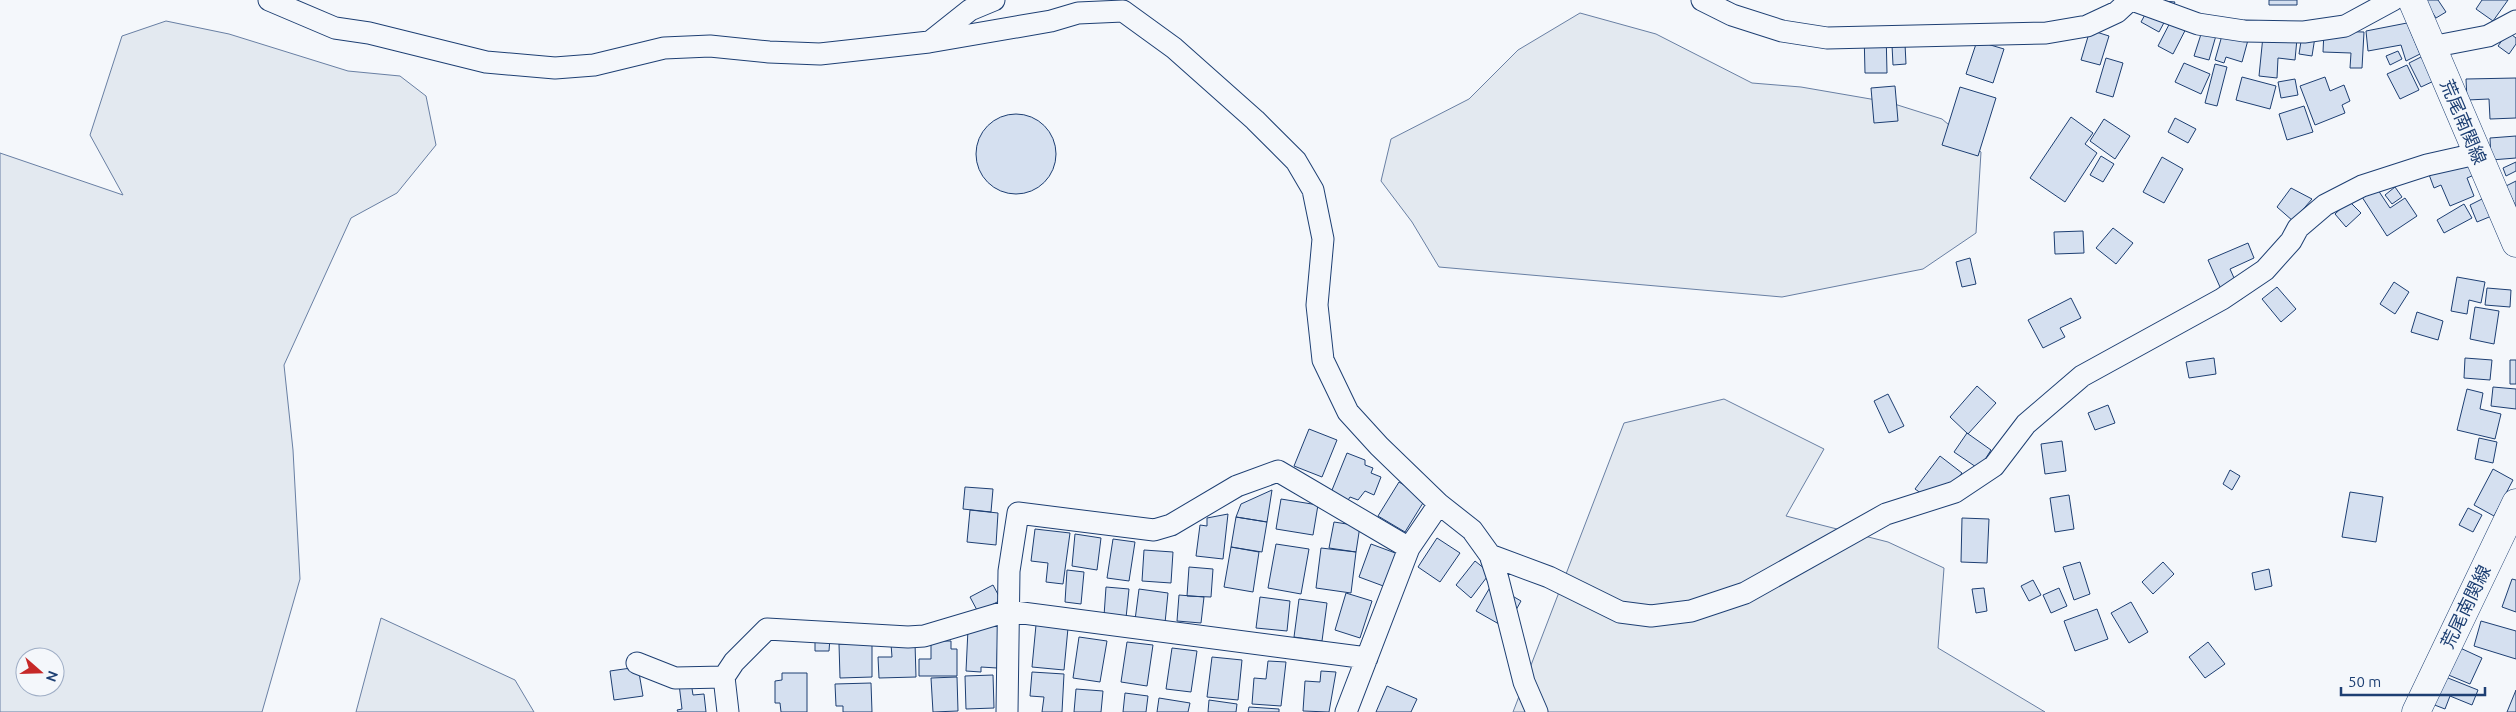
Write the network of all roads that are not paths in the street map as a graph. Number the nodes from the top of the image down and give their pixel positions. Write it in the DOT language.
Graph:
graph roads {
  1 [pos="269,0"];
  2 [pos="994,0"];
  3 [pos="1702,0"];
  4 [pos="2131,0"];
  5 [pos="2394,0"];
  6 [pos="2412,0"];
  7 [pos="2516,21"];
  8 [pos="929,42"];
  9 [pos="2431,47"];
  10 [pos="2476,154"];
  11 [pos="2516,243"];
  12 [pos="2516,503"];
  13 [pos="1439,504"];
  14 [pos="1410,548"];
  15 [pos="1490,555"];
  16 [pos="1008,611"];
  17 [pos="1367,658"];
  18 [pos="637,663"];
  19 [pos="724,677"];
  20 [pos="728,712"];
  21 [pos="1007,712"];
  22 [pos="1346,712"];
  23 [pos="1537,712"];
  24 [pos="2416,712"];
  1 -- 8 [label="street"];
  2 -- 8 [label="street"];
  3 -- 4 [label="street"];
  4 -- 5 [label="street"];
  6 -- 9 [label="main road, 荒尾南関線"];
  7 -- 9 [label="street"];
  8 -- 13 [label="street"];
  9 -- 10 [label="main road, 荒尾南関線"];
  10 -- 11 [label="main road, 荒尾南関線"];
  10 -- 15 [label="street"];
  12 -- 24 [label="main road, 荒尾南関線"];
  13 -- 14 [label="street"];
  13 -- 15 [label="street"];
  14 -- 16 [label="street"];
  14 -- 17 [label="street"];
  15 -- 23 [label="street"];
  16 -- 17 [label="street"];
  16 -- 19 [label="street"];
  16 -- 21 [label="street"];
  17 -- 22 [label="street"];
  18 -- 19 [label="street"];
  19 -- 20 [label="street"];
}
